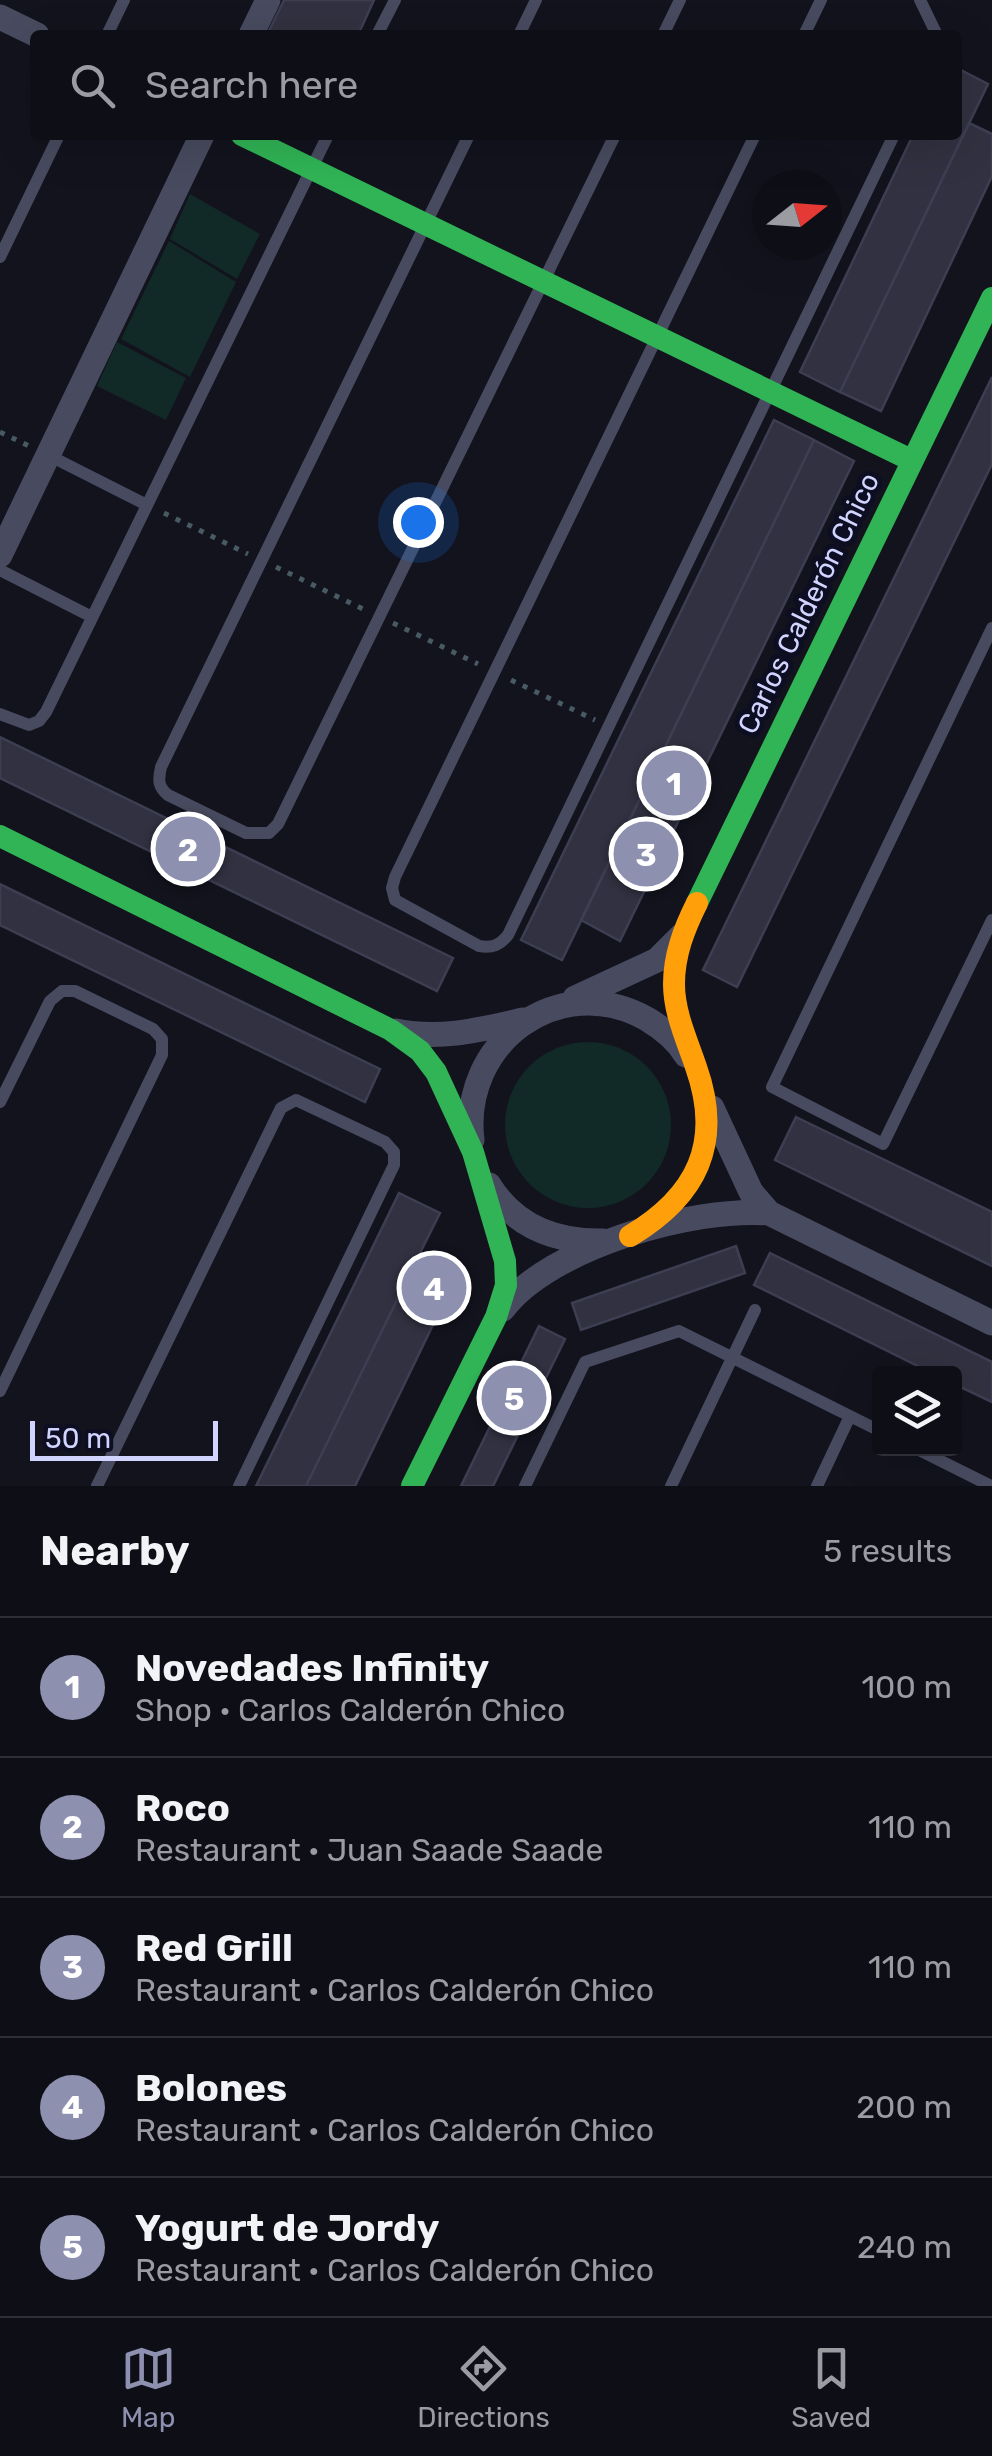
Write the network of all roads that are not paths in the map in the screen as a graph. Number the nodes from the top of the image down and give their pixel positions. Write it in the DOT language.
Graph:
graph roads {
  1 [pos="124,0"];
  2 [pos="268,0"];
  3 [pos="395,0"];
  4 [pos="536,0"];
  5 [pos="680,0"];
  6 [pos="822,0"];
  7 [pos="920,0"];
  8 [pos="0,17"];
  9 [pos="110,30"];
  10 [pos="253,30"];
  11 [pos="380,30"];
  12 [pos="521,30"];
  13 [pos="666,30"];
  14 [pos="807,30"];
  15 [pos="935,30"];
  16 [pos="30,32"];
  17 [pos="57,140"];
  18 [pos="200,140"];
  19 [pos="252,140"];
  20 [pos="326,140"];
  21 [pos="466,140"];
  22 [pos="613,140"];
  23 [pos="753,140"];
  24 [pos="892,140"];
  25 [pos="312,169"];
  26 [pos="424,224"];
  27 [pos="0,258"];
  28 [pos="544,282"];
  29 [pos="992,298"];
  30 [pos="656,336"];
  31 [pos="771,392"];
  32 [pos="48,455"];
  33 [pos="911,460"];
  34 [pos="147,505"];
  35 [pos="0,556"];
  36 [pos="0,570"];
  37 [pos="92,617"];
  38 [pos="992,628"];
  39 [pos="0,714"];
  40 [pos="0,836"];
  41 [pos="992,920"];
  42 [pos="681,936"];
  43 [pos="538,1014"];
  44 [pos="390,1030"];
  45 [pos="701,1083"];
  46 [pos="0,1102"];
  47 [pos="477,1163"];
  48 [pos="768,1213"];
  49 [pos="619,1238"];
  50 [pos="755,1310"];
  51 [pos="496,1317"];
  52 [pos="992,1323"];
  53 [pos="732,1358"];
  54 [pos="0,1390"];
  55 [pos="850,1416"];
  56 [pos="872,1427"];
  57 [pos="928,1456"];
  58 [pos="969,1481"];
  59 [pos="97,1486"];
  60 [pos="239,1486"];
  61 [pos="412,1486"];
  62 [pos="525,1486"];
  63 [pos="670,1486"];
  64 [pos="816,1486"];
  65 [pos="991,1486"];
  1 -- 9 [label="lane"];
  2 -- 10 [label="street"];
  3 -- 11 [label="lane"];
  4 -- 12 [label="lane"];
  5 -- 13 [label="lane"];
  6 -- 14 [label="lane"];
  7 -- 15 [label="lane"];
  8 -- 16 [label="street"];
  17 -- 27 [label="lane"];
  18 -- 32 [label="street"];
  19 -- 25 [label="street"];
  20 -- 25 [label="lane"];
  21 -- 26 [label="lane"];
  22 -- 28 [label="lane"];
  23 -- 30 [label="lane"];
  24 -- 31 [label="lane"];
  25 -- 26 [label="street"];
  25 -- 34 [label="lane"];
  26 -- 28 [label="street"];
  26 -- 28 [label="lane"];
  28 -- 30 [label="street"];
  29 -- 33 [label="street, Carlos Calderón Chico"];
  30 -- 31 [label="street"];
  30 -- 31 [label="lane"];
  31 -- 33 [label="street"];
  32 -- 34 [label="lane"];
  32 -- 35 [label="street"];
  33 -- 42 [label="street, Carlos Calderón Chico"];
  34 -- 37 [label="lane"];
  36 -- 37 [label="lane"];
  37 -- 39 [label="lane"];
  38 -- 41 [label="lane"];
  40 -- 44 [label="street"];
  42 -- 43 [label="street"];
  42 -- 45 [label="street, Carlos Calderón Chico"];
  43 -- 44 [label="street"];
  43 -- 45 [label="street"];
  43 -- 47 [label="street"];
  44 -- 47 [label="street"];
  45 -- 48 [label="street"];
  45 -- 49 [label="street"];
  46 -- 54 [label="lane"];
  47 -- 49 [label="street"];
  47 -- 51 [label="street"];
  48 -- 49 [label="street"];
  48 -- 52 [label="street"];
  49 -- 51 [label="street"];
  50 -- 53 [label="lane"];
  51 -- 61 [label="street"];
  53 -- 55 [label="lane"];
  53 -- 62 [label="lane"];
  53 -- 63 [label="lane"];
  55 -- 56 [label="lane"];
  55 -- 64 [label="lane"];
  57 -- 58 [label="lane"];
  58 -- 65 [label="lane"];
  59 -- 60 [label="lane"];
}
